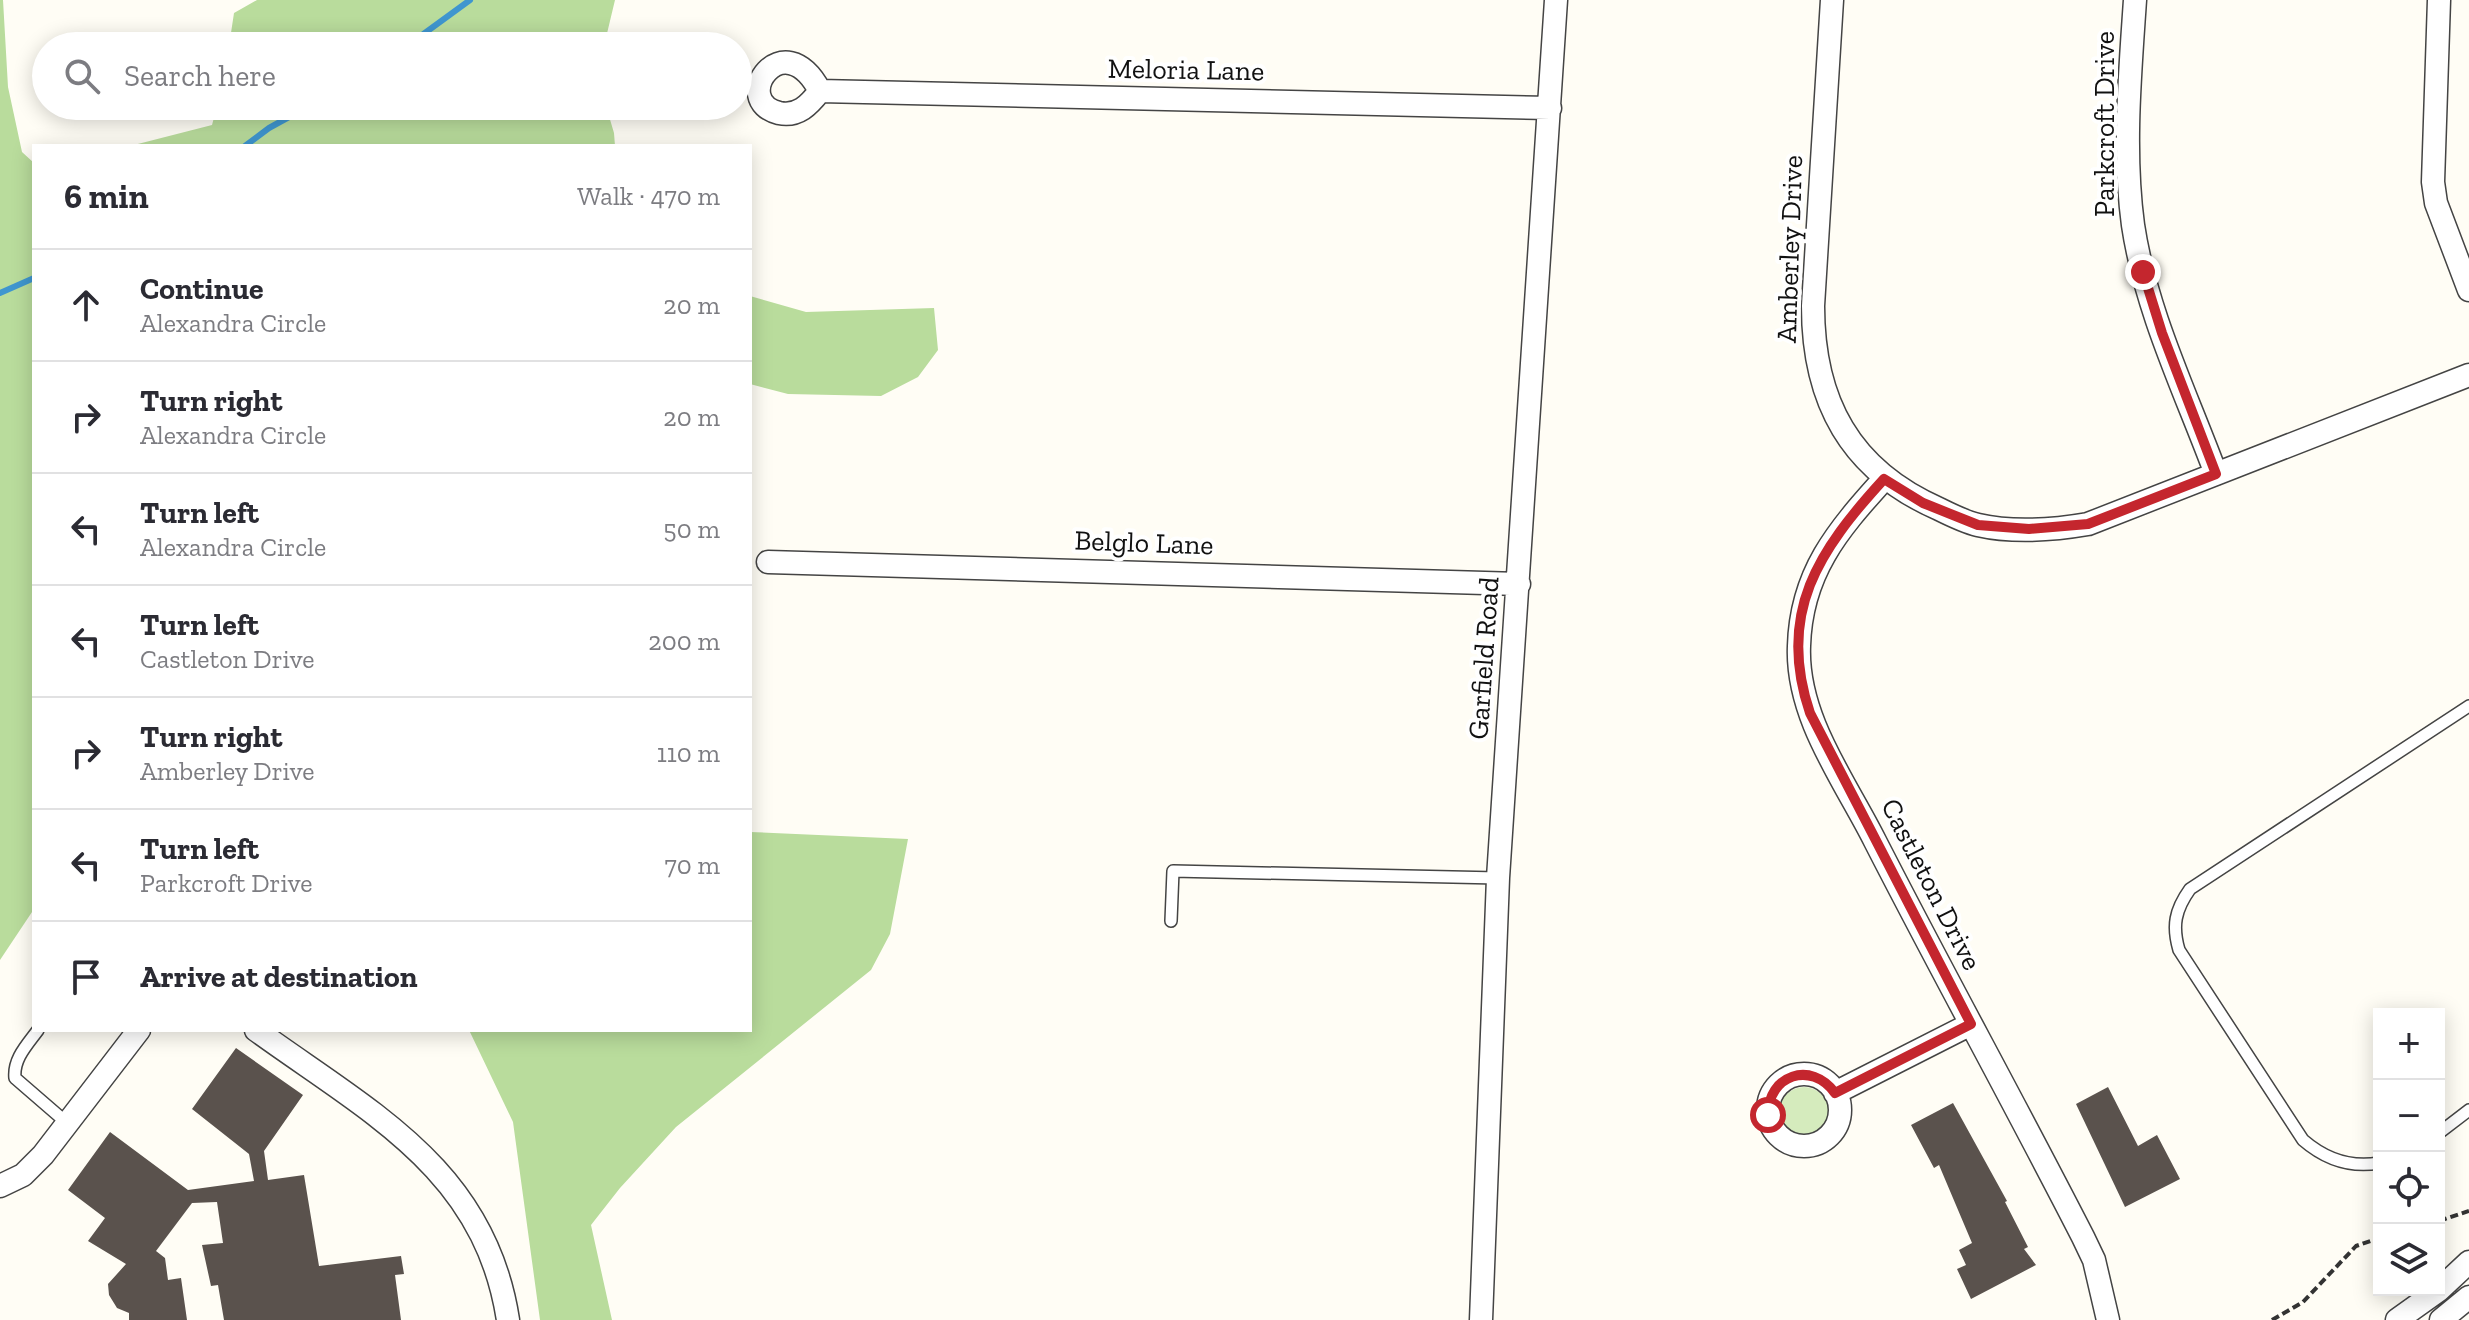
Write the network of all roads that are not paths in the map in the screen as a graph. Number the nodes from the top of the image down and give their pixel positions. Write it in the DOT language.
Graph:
graph roads {
  1 [pos="1556,0"];
  2 [pos="1832,0"];
  3 [pos="2135,0"];
  4 [pos="2439,0"];
  5 [pos="820,91"];
  6 [pos="1550,108"];
  7 [pos="2469,290"];
  8 [pos="2469,375"];
  9 [pos="2216,474"];
  10 [pos="1884,479"];
  11 [pos="768,562"];
  12 [pos="1519,584"];
  13 [pos="2469,706"];
  14 [pos="1498,878"];
  15 [pos="1171,921"];
  16 [pos="1971,1024"];
  17 [pos="37,1032"];
  18 [pos="137,1032"];
  19 [pos="259,1032"];
  20 [pos="1835,1093"];
  21 [pos="2469,1110"];
  22 [pos="67,1123"];
  23 [pos="2445,1128"];
  24 [pos="2373,1164"];
  25 [pos="0,1186"];
  26 [pos="2469,1262"];
  27 [pos="2445,1284"];
  28 [pos="2431,1296"];
  29 [pos="2469,1297"];
  30 [pos="508,1320"];
  31 [pos="1481,1320"];
  32 [pos="2108,1320"];
  33 [pos="2397,1320"];
  34 [pos="2441,1320"];
  1 -- 6 [label="street, Garfield Road"];
  2 -- 10 [label="street, Amberley Drive"];
  3 -- 9 [label="street, Parkcroft Drive"];
  4 -- 7 [label="street"];
  5 -- 6 [label="street, Meloria Lane"];
  6 -- 12 [label="street, Garfield Road"];
  8 -- 9 [label="street, Amberley Drive"];
  9 -- 10 [label="street, Amberley Drive"];
  10 -- 16 [label="street, Castleton Drive"];
  11 -- 12 [label="street, Belglo Lane"];
  12 -- 14 [label="street, Garfield Road"];
  13 -- 24 [label="lane"];
  14 -- 15 [label="lane"];
  14 -- 31 [label="street, Garfield Road"];
  16 -- 20 [label="street"];
  16 -- 32 [label="street, Castleton Drive"];
  17 -- 22 [label="lane"];
  18 -- 22 [label="street"];
  19 -- 30 [label="street"];
  21 -- 23 [label="lane"];
  22 -- 25 [label="street"];
  26 -- 27 [label="street"];
  28 -- 33 [label="street"];
  29 -- 34 [label="street"];
}
